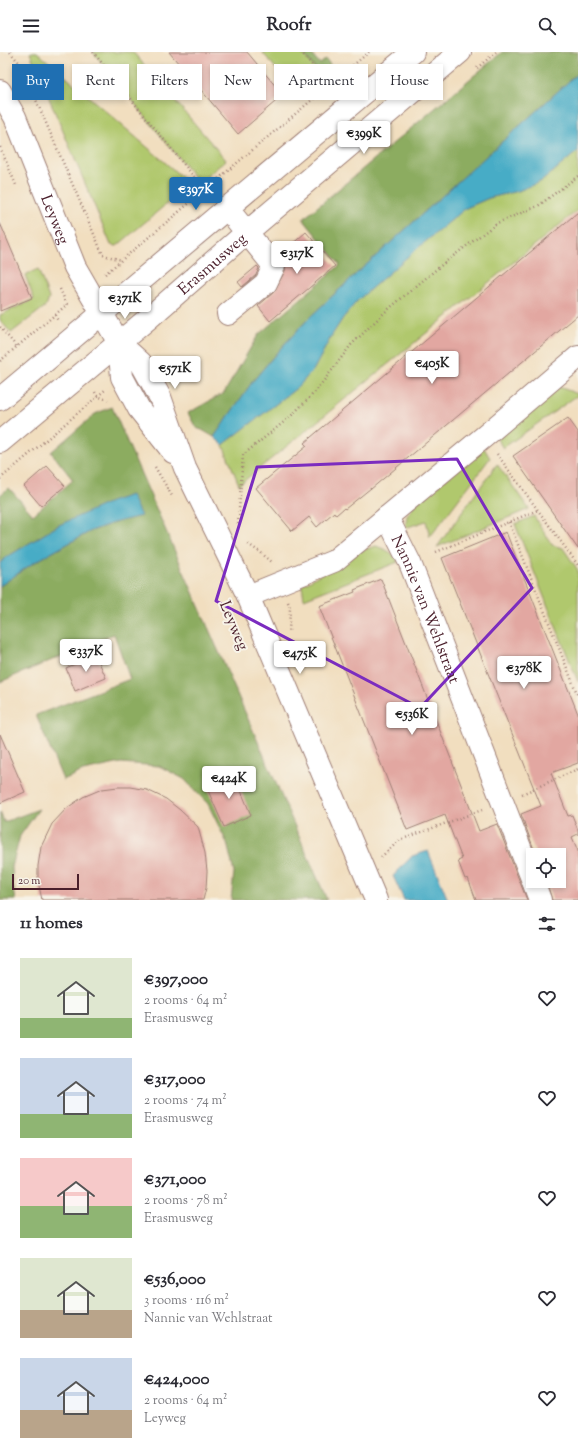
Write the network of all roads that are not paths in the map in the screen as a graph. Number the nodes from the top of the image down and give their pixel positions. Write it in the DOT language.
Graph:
graph roads {
  1 [pos="413,52"];
  2 [pos="460,52"];
  3 [pos="0,91"];
  4 [pos="226,207"];
  5 [pos="246,233"];
  6 [pos="101,313"];
  7 [pos="228,314"];
  8 [pos="119,343"];
  9 [pos="575,365"];
  10 [pos="0,399"];
  11 [pos="0,442"];
  12 [pos="387,517"];
  13 [pos="248,596"];
  14 [pos="526,863"];
  15 [pos="536,888"];
  16 [pos="376,900"];
  17 [pos="540,900"];
  1 -- 4 [label="street, Erasmusweg"];
  2 -- 5 [label="street, Erasmusweg"];
  3 -- 6 [label="street, Leyweg"];
  4 -- 5 [label="street"];
  4 -- 6 [label="street, Erasmusweg"];
  5 -- 7 [label="street"];
  5 -- 8 [label="street, Erasmusweg"];
  6 -- 8 [label="street, Leyweg"];
  6 -- 10 [label="street, Erasmusweg"];
  8 -- 11 [label="street, Erasmusweg"];
  8 -- 13 [label="street, Leyweg"];
  9 -- 12 [label="street, Nannie van Wehlstraat"];
  12 -- 13 [label="street, Nannie van Wehlstraat"];
  12 -- 14 [label="street, Nannie van Wehlstraat"];
  13 -- 16 [label="street, Leyweg"];
  15 -- 17 [label="street, Nannie van Wehlstraat"];
}
